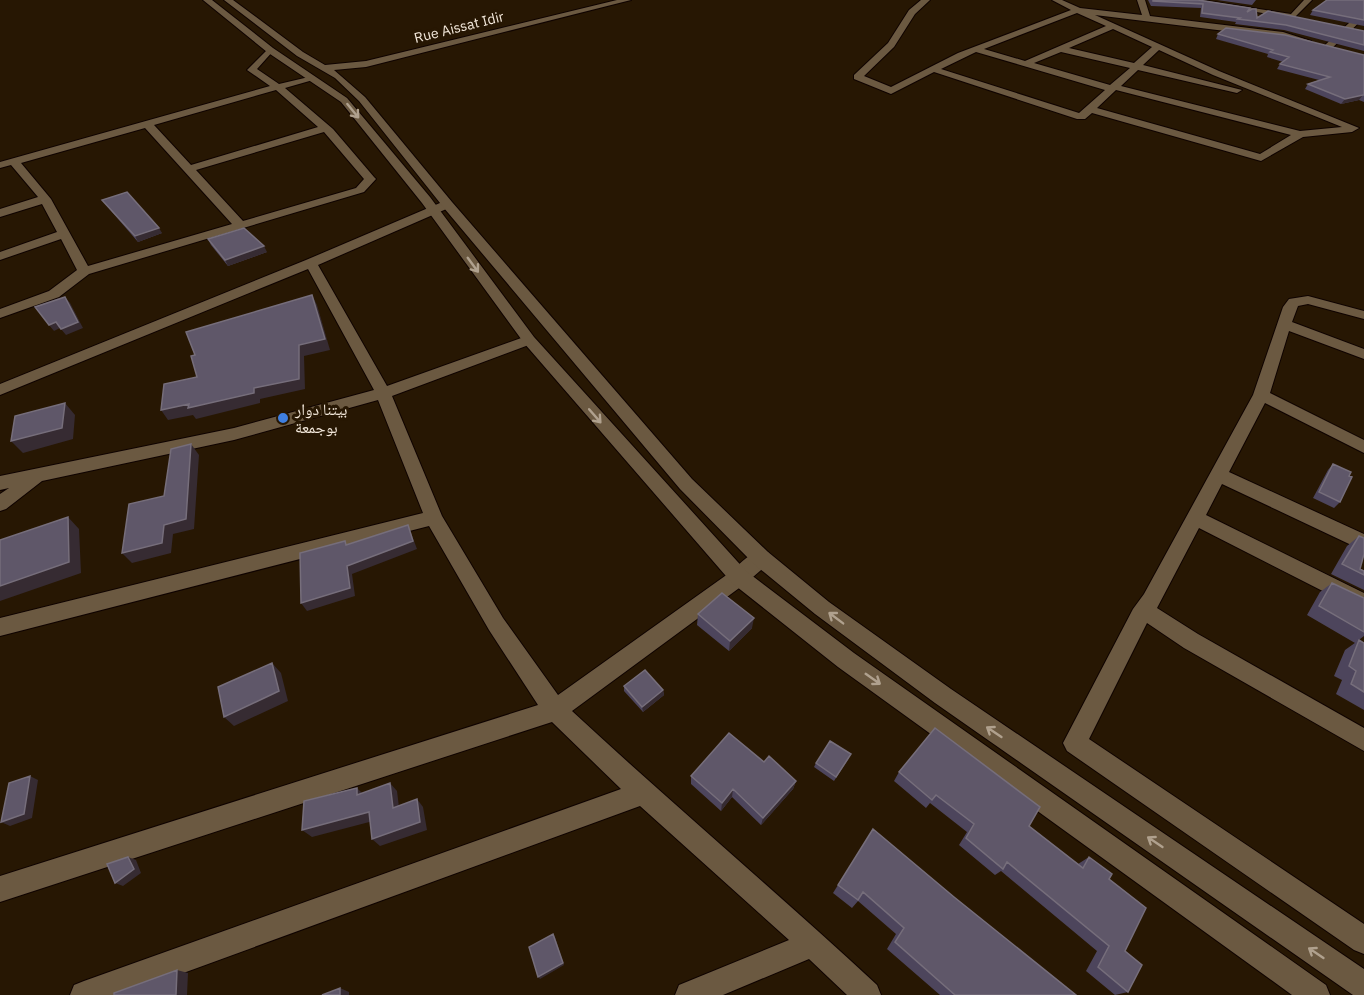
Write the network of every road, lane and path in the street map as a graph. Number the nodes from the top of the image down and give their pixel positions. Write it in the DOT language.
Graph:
graph roads {
  1 [pos="207,0"];
  2 [pos="228,0"];
  3 [pos="627,0"];
  4 [pos="926,0"];
  5 [pos="1056,0"];
  6 [pos="1141,0"];
  7 [pos="1185,0"];
  8 [pos="1308,0"];
  9 [pos="1077,10"];
  10 [pos="1226,14"];
  11 [pos="1364,14"];
  12 [pos="1294,16"];
  13 [pos="1147,19"];
  14 [pos="1305,19"];
  15 [pos="1338,25"];
  16 [pos="1113,26"];
  17 [pos="1349,28"];
  18 [pos="1364,31"];
  19 [pos="1159,46"];
  20 [pos="975,49"];
  21 [pos="1060,49"];
  22 [pos="270,50"];
  23 [pos="366,64"];
  24 [pos="1025,64"];
  25 [pos="1136,67"];
  26 [pos="933,69"];
  27 [pos="315,76"];
  28 [pos="342,80"];
  29 [pos="278,87"];
  30 [pos="1113,88"];
  31 [pos="1292,103"];
  32 [pos="1090,109"];
  33 [pos="146,123"];
  34 [pos="326,128"];
  35 [pos="1300,134"];
  36 [pos="12,160"];
  37 [pos="0,165"];
  38 [pos="188,169"];
  39 [pos="45,199"];
  40 [pos="440,207"];
  41 [pos="0,213"];
  42 [pos="239,224"];
  43 [pos="64,234"];
  44 [pos="0,256"];
  45 [pos="311,262"];
  46 [pos="84,271"];
  47 [pos="0,314"];
  48 [pos="1364,315"];
  49 [pos="1285,324"];
  50 [pos="529,340"];
  51 [pos="1364,354"];
  52 [pos="0,390"];
  53 [pos="382,393"];
  54 [pos="1261,395"];
  55 [pos="1364,447"];
  56 [pos="1218,474"];
  57 [pos="39,475"];
  58 [pos="0,483"];
  59 [pos="0,504"];
  60 [pos="434,518"];
  61 [pos="1195,518"];
  62 [pos="1364,543"];
  63 [pos="761,558"];
  64 [pos="739,577"];
  65 [pos="1364,603"];
  66 [pos="1143,610"];
  67 [pos="0,627"];
  68 [pos="555,710"];
  69 [pos="1364,740"];
  70 [pos="643,793"];
  71 [pos="0,889"];
  72 [pos="1364,940"];
  73 [pos="813,944"];
  74 [pos="1364,986"];
  75 [pos="84,995"];
  76 [pos="689,995"];
  77 [pos="867,995"];
  78 [pos="1316,995"];
  1 -- 22 [label="street"];
  2 -- 27 [label="street"];
  3 -- 23 [label="street, Rue Aissat Idir"];
  4 -- 26 [label="street"];
  5 -- 9 [label="street"];
  6 -- 13 [label="street"];
  7 -- 10 [label="street"];
  8 -- 12 [label="street"];
  9 -- 13 [label="street"];
  9 -- 16 [label="street"];
  9 -- 20 [label="street"];
  10 -- 12 [label="street"];
  10 -- 13 [label="street"];
  10 -- 17 [label="street"];
  11 -- 17 [label="street"];
  12 -- 14 [label="street"];
  15 -- 17 [label="street"];
  16 -- 19 [label="street"];
  16 -- 21 [label="street"];
  17 -- 18 [label="street"];
  19 -- 25 [label="street"];
  19 -- 31 [label="street"];
  20 -- 24 [label="street"];
  20 -- 26 [label="street"];
  21 -- 24 [label="street"];
  21 -- 25 [label="street"];
  22 -- 27 [label="street"];
  22 -- 29 [label="street"];
  23 -- 27 [label="street"];
  23 -- 28 [label="street"];
  24 -- 30 [label="street"];
  25 -- 30 [label="street"];
  25 -- 31 [label="street"];
  26 -- 32 [label="street"];
  27 -- 28 [label="street"];
  27 -- 29 [label="street"];
  27 -- 40 [label="street, one-way"];
  28 -- 40 [label="street"];
  29 -- 33 [label="street"];
  29 -- 34 [label="street"];
  30 -- 32 [label="street"];
  30 -- 35 [label="street"];
  31 -- 35 [label="street"];
  32 -- 35 [label="street"];
  33 -- 36 [label="street"];
  33 -- 38 [label="street"];
  34 -- 38 [label="street"];
  34 -- 42 [label="street"];
  36 -- 37 [label="street"];
  36 -- 39 [label="street"];
  38 -- 42 [label="street"];
  39 -- 41 [label="street"];
  39 -- 43 [label="street"];
  40 -- 45 [label="street"];
  40 -- 50 [label="street, one-way"];
  40 -- 63 [label="street"];
  42 -- 46 [label="street"];
  43 -- 44 [label="street"];
  43 -- 46 [label="street"];
  45 -- 52 [label="street"];
  45 -- 53 [label="street"];
  46 -- 47 [label="street"];
  48 -- 49 [label="street"];
  49 -- 51 [label="street"];
  49 -- 54 [label="street"];
  50 -- 53 [label="street"];
  50 -- 64 [label="street, one-way"];
  53 -- 57 [label="street"];
  53 -- 60 [label="street"];
  54 -- 55 [label="street"];
  54 -- 56 [label="street"];
  56 -- 61 [label="street"];
  56 -- 62 [label="street"];
  57 -- 58 [label="street"];
  57 -- 59 [label="street"];
  60 -- 67 [label="street"];
  60 -- 68 [label="street"];
  61 -- 65 [label="street"];
  61 -- 66 [label="street"];
  63 -- 64 [label="street"];
  74 -- 63 [label="street, one-way"];
  64 -- 68 [label="street"];
  64 -- 78 [label="street, one-way"];
  66 -- 69 [label="street"];
  66 -- 72 [label="street"];
  68 -- 70 [label="street"];
  68 -- 71 [label="street"];
  70 -- 73 [label="street"];
  70 -- 75 [label="street"];
  73 -- 76 [label="street"];
  73 -- 77 [label="street"];
}
